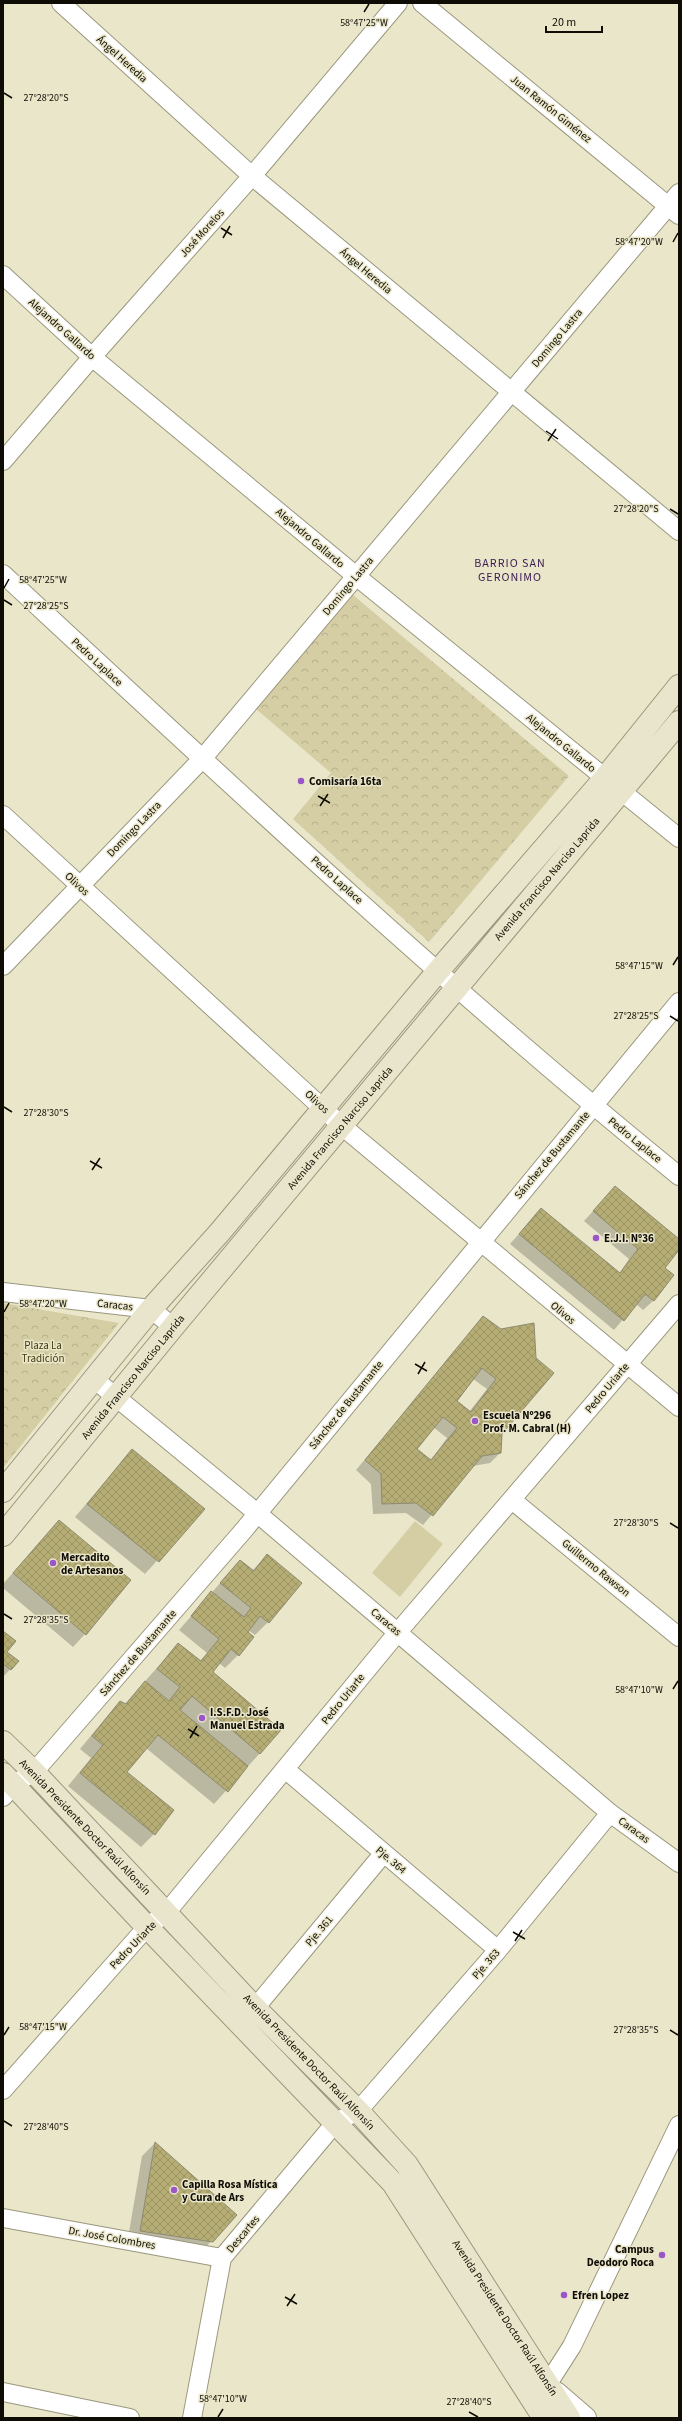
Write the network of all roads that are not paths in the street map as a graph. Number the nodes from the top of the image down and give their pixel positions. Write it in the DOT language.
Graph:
graph roads {
  1 [pos="61,3"];
  2 [pos="398,3"];
  3 [pos="422,3"];
  4 [pos="252,176"];
  5 [pos="676,205"];
  6 [pos="3,275"];
  7 [pos="92,357"];
  8 [pos="512,392"];
  9 [pos="3,461"];
  10 [pos="679,531"];
  11 [pos="3,574"];
  12 [pos="356,576"];
  13 [pos="679,686"];
  14 [pos="679,722"];
  15 [pos="202,759"];
  16 [pos="612,785"];
  17 [pos="3,815"];
  18 [pos="679,838"];
  19 [pos="78,885"];
  20 [pos="3,966"];
  21 [pos="438,971"];
  22 [pos="456,988"];
  23 [pos="679,1002"];
  24 [pos="593,1106"];
  25 [pos="323,1108"];
  26 [pos="342,1126"];
  27 [pos="679,1176"];
  28 [pos="479,1242"];
  29 [pos="3,1292"];
  30 [pos="679,1304"];
  31 [pos="152,1308"];
  32 [pos="173,1327"];
  33 [pos="626,1366"];
  34 [pos="94,1379"];
  35 [pos="117,1398"];
  36 [pos="679,1407"];
  37 [pos="3,1491"];
  38 [pos="512,1500"];
  39 [pos="257,1513"];
  40 [pos="3,1535"];
  41 [pos="398,1632"];
  42 [pos="679,1637"];
  43 [pos="3,1742"];
  44 [pos="285,1769"];
  45 [pos="34,1772"];
  46 [pos="7,1785"];
  47 [pos="610,1813"];
  48 [pos="383,1854"];
  49 [pos="679,1863"];
  50 [pos="166,1913"];
  51 [pos="147,1927"];
  52 [pos="498,1950"];
  53 [pos="255,2008"];
  54 [pos="3,2090"];
  55 [pos="358,2111"];
  56 [pos="336,2122"];
  57 [pos="679,2125"];
  58 [pos="3,2218"];
  59 [pos="222,2258"];
  60 [pos="547,2385"];
  61 [pos="3,2392"];
  62 [pos="130,2418"];
  63 [pos="192,2418"];
  64 [pos="544,2418"];
  65 [pos="569,2418"];
  66 [pos="585,2418"];
  1 -- 4 [label="street, Ángel Heredia"];
  2 -- 4 [label="street, José Morelos"];
  3 -- 5 [label="street, Juan Ramón Giménez"];
  4 -- 7 [label="street, José Morelos"];
  4 -- 8 [label="street, Ángel Heredia"];
  5 -- 8 [label="street, Domingo Lastra"];
  6 -- 7 [label="street, Alejandro Gallardo"];
  7 -- 9 [label="street, José Morelos"];
  7 -- 12 [label="street, Alejandro Gallardo"];
  8 -- 10 [label="street, Ángel Heredia"];
  8 -- 12 [label="street, Domingo Lastra"];
  11 -- 15 [label="street, Pedro Laplace"];
  12 -- 15 [label="street, Domingo Lastra"];
  12 -- 16 [label="street, Alejandro Gallardo"];
  13 -- 16 [label="main road, Avenida Francisco Narciso Laprida"];
  14 -- 16 [label="main road, Avenida Francisco Narciso Laprida"];
  15 -- 19 [label="street, Domingo Lastra"];
  15 -- 21 [label="street, Pedro Laplace"];
  16 -- 18 [label="street, Alejandro Gallardo"];
  16 -- 21 [label="main road, Avenida Francisco Narciso Laprida"];
  16 -- 22 [label="main road, Avenida Francisco Narciso Laprida"];
  17 -- 19 [label="street, Olivos"];
  19 -- 20 [label="street, Domingo Lastra"];
  19 -- 25 [label="street, Olivos"];
  21 -- 22 [label="street, Pedro Laplace"];
  21 -- 25 [label="main road, Avenida Francisco Narciso Laprida"];
  22 -- 24 [label="street, Pedro Laplace"];
  22 -- 26 [label="main road, Avenida Francisco Narciso Laprida"];
  23 -- 24 [label="street, Sánchez de Bustamante"];
  24 -- 27 [label="street, Pedro Laplace"];
  24 -- 28 [label="street, Sánchez de Bustamante"];
  25 -- 26 [label="street, Olivos"];
  25 -- 31 [label="main road, Avenida Francisco Narciso Laprida"];
  26 -- 28 [label="street, Olivos"];
  26 -- 32 [label="main road, Avenida Francisco Narciso Laprida"];
  28 -- 33 [label="street, Olivos"];
  28 -- 39 [label="street, Sánchez de Bustamante"];
  29 -- 31 [label="street, Caracas"];
  30 -- 33 [label="street, Pedro Uriarte"];
  31 -- 32 [label="street"];
  31 -- 34 [label="main road, Avenida Francisco Narciso Laprida"];
  32 -- 35 [label="main road, Avenida Francisco Narciso Laprida"];
  33 -- 36 [label="street, Olivos"];
  33 -- 38 [label="street, Pedro Uriarte"];
  34 -- 35 [label="street, Caracas"];
  34 -- 37 [label="main road, Avenida Francisco Narciso Laprida"];
  35 -- 39 [label="street, Caracas"];
  35 -- 40 [label="main road, Avenida Francisco Narciso Laprida"];
  38 -- 41 [label="street, Pedro Uriarte"];
  38 -- 42 [label="street, Guillermo Rawson"];
  39 -- 41 [label="street, Caracas"];
  39 -- 45 [label="street, Sánchez de Bustamante"];
  41 -- 44 [label="street, Pedro Uriarte"];
  41 -- 47 [label="street, Caracas"];
  43 -- 45 [label="main road, Avenida Presidente Doctor Raúl Alfonsín"];
  44 -- 48 [label="street, Pje. 364"];
  44 -- 50 [label="street, Pedro Uriarte"];
  45 -- 46 [label="street, Sánchez de Bustamante"];
  45 -- 50 [label="main road, Avenida Presidente Doctor Raúl Alfonsín"];
  46 -- 51 [label="main road, Avenida Presidente Doctor Raúl Alfonsín"];
  47 -- 49 [label="street, Caracas"];
  47 -- 52 [label="street, Pje. 363"];
  48 -- 52 [label="street, Pje. 364"];
  48 -- 53 [label="street, Pje. 361"];
  50 -- 51 [label="street, Pedro Uriarte"];
  50 -- 53 [label="main road, Avenida Presidente Doctor Raúl Alfonsín"];
  51 -- 54 [label="street, Pedro Uriarte"];
  51 -- 56 [label="main road, Avenida Presidente Doctor Raúl Alfonsín"];
  52 -- 55 [label="street, Pje. 363"];
  53 -- 55 [label="main road, Avenida Presidente Doctor Raúl Alfonsín"];
  55 -- 56 [label="street, Descartes"];
  55 -- 60 [label="main road, Avenida Presidente Doctor Raúl Alfonsín"];
  56 -- 59 [label="street, Descartes"];
  56 -- 64 [label="main road, Avenida Presidente Doctor Raúl Alfonsín"];
  57 -- 60 [label="street"];
  58 -- 59 [label="street, Dr. José Colombres"];
  59 -- 63 [label="street, Descartes"];
  60 -- 65 [label="main road, Avenida Presidente Doctor Raúl Alfonsín"];
  60 -- 66 [label="street"];
  61 -- 62 [label="street"];
}
